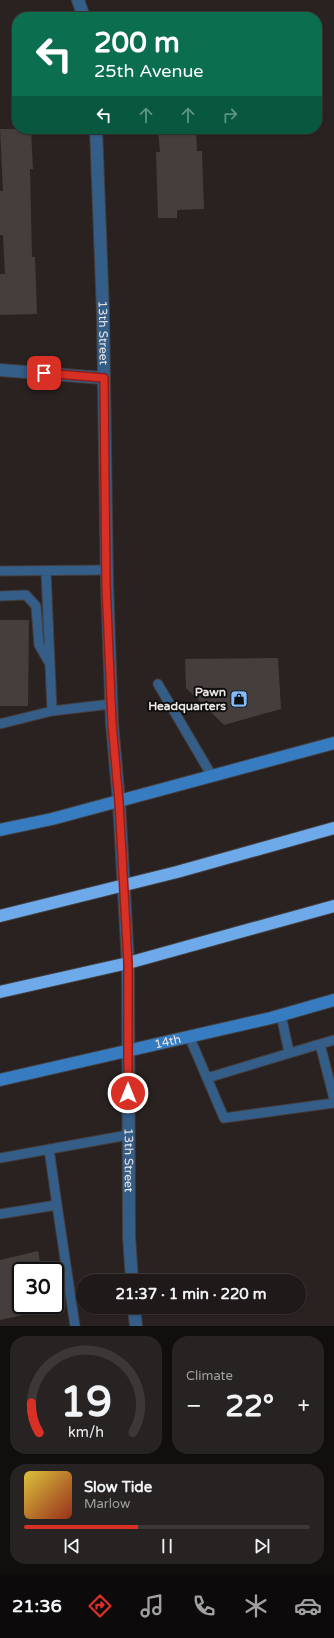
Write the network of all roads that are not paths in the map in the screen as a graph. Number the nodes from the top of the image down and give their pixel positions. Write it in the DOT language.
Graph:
graph roads {
  1 [pos="78,0"];
  2 [pos="82,12"];
  3 [pos="96,134"];
  4 [pos="0,370"];
  5 [pos="104,378"];
  6 [pos="106,570"];
  7 [pos="0,571"];
  8 [pos="46,572"];
  9 [pos="0,596"];
  10 [pos="50,665"];
  11 [pos="158,684"];
  12 [pos="111,704"];
  13 [pos="52,711"];
  14 [pos="0,724"];
  15 [pos="334,742"];
  16 [pos="212,776"];
  17 [pos="119,802"];
  18 [pos="334,828"];
  19 [pos="0,830"];
  20 [pos="124,885"];
  21 [pos="334,906"];
  22 [pos="0,916"];
  23 [pos="128,963"];
  24 [pos="0,992"];
  25 [pos="334,1000"];
  26 [pos="281,1015"];
  27 [pos="189,1036"];
  28 [pos="334,1040"];
  29 [pos="320,1044"];
  30 [pos="128,1050"];
  31 [pos="289,1052"];
  32 [pos="330,1071"];
  33 [pos="207,1078"];
  34 [pos="0,1080"];
  35 [pos="334,1099"];
  36 [pos="334,1103"];
  37 [pos="128,1135"];
  38 [pos="49,1149"];
  39 [pos="0,1158"];
  40 [pos="57,1205"];
  41 [pos="0,1214"];
  42 [pos="132,1274"];
  43 [pos="135,1314"];
  44 [pos="75,1326"];
  45 [pos="136,1326"];
  1 -- 2 [label="street"];
  3 -- 5 [label="street, 13th Street"];
  4 -- 5 [label="street"];
  5 -- 6 [label="street, 13th Street"];
  6 -- 8 [label="lane"];
  6 -- 12 [label="street, 13th Street"];
  7 -- 8 [label="lane"];
  8 -- 10 [label="lane"];
  9 -- 10 [label="lane"];
  10 -- 13 [label="lane"];
  11 -- 16 [label="lane"];
  12 -- 13 [label="lane"];
  12 -- 17 [label="street, 13th Street"];
  13 -- 14 [label="lane"];
  15 -- 16 [label="street"];
  16 -- 17 [label="street"];
  17 -- 19 [label="street"];
  17 -- 20 [label="street, 13th Street"];
  18 -- 20 [label="highway"];
  20 -- 22 [label="highway"];
  20 -- 23 [label="street, 13th Street"];
  21 -- 23 [label="highway"];
  23 -- 24 [label="highway"];
  23 -- 30 [label="street, 13th Street"];
  25 -- 26 [label="street, 14th"];
  26 -- 27 [label="street, 14th"];
  26 -- 31 [label="lane"];
  27 -- 30 [label="street, 14th"];
  27 -- 33 [label="lane"];
  28 -- 29 [label="lane"];
  29 -- 31 [label="lane"];
  29 -- 32 [label="lane"];
  30 -- 34 [label="street, 14th"];
  30 -- 37 [label="street, 13th Street"];
  31 -- 33 [label="lane"];
  32 -- 35 [label="lane"];
  33 -- 36 [label="lane"];
  37 -- 38 [label="lane"];
  37 -- 42 [label="street, 13th Street"];
  38 -- 39 [label="lane"];
  38 -- 40 [label="lane"];
  40 -- 41 [label="lane"];
  40 -- 44 [label="lane"];
  43 -- 45 [label="street"];
}
